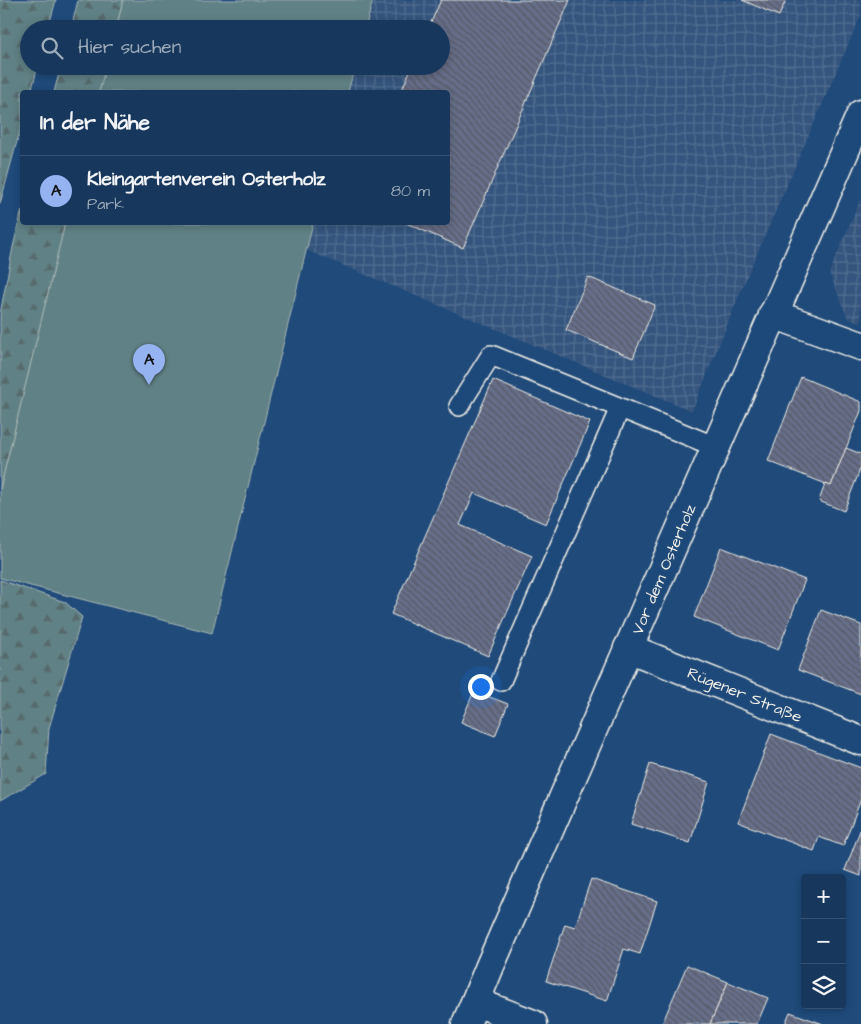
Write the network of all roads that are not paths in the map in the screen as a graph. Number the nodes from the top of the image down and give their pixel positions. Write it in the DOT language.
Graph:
graph roads {
  1 [pos="861,114"];
  2 [pos="773,314"];
  3 [pos="861,346"];
  4 [pos="459,406"];
  5 [pos="620,408"];
  6 [pos="716,447"];
  7 [pos="628,648"];
  8 [pos="501,681"];
  9 [pos="861,741"];
  10 [pos="471,1013"];
  11 [pos="534,1024"];
  1 -- 2 [label="street, Vor dem Osterholz"];
  2 -- 3 [label="street"];
  2 -- 6 [label="street, Vor dem Osterholz"];
  4 -- 5 [label="lane"];
  5 -- 6 [label="lane"];
  5 -- 8 [label="lane"];
  6 -- 7 [label="street, Vor dem Osterholz"];
  7 -- 9 [label="street, Rügener Straße"];
  7 -- 10 [label="street, Vor dem Osterholz"];
  10 -- 11 [label="street"];
}
